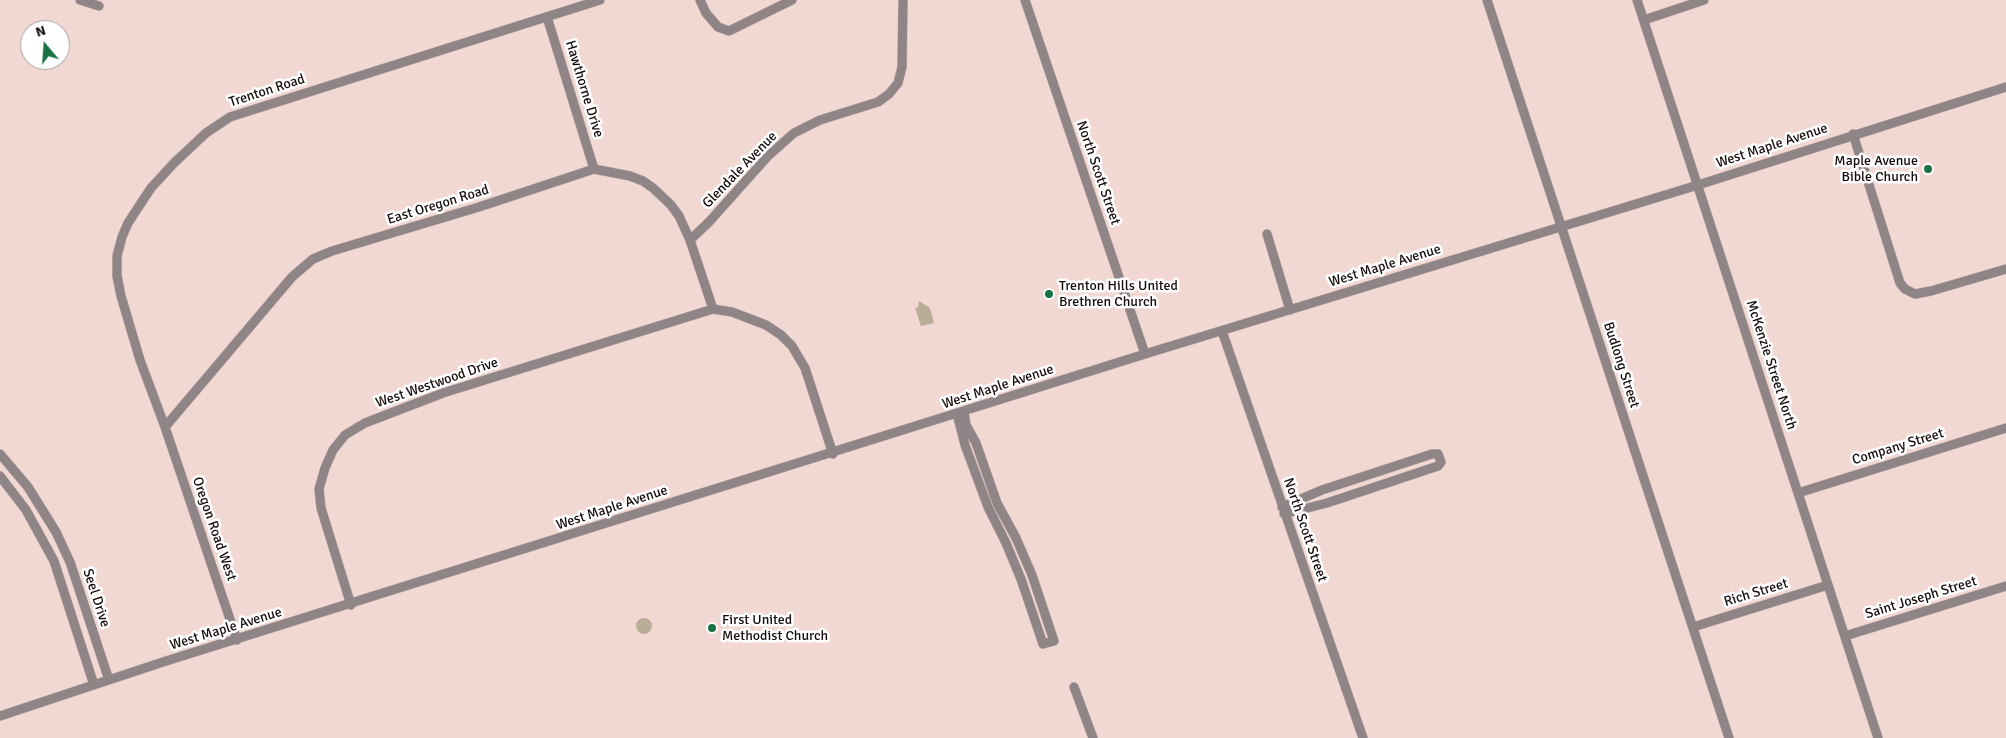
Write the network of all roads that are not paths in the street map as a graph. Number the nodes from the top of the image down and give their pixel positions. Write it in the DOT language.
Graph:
graph roads {
  1 [pos="80,0"];
  2 [pos="600,0"];
  3 [pos="700,0"];
  4 [pos="792,0"];
  5 [pos="903,0"];
  6 [pos="1025,0"];
  7 [pos="1487,0"];
  8 [pos="1637,0"];
  9 [pos="1704,0"];
  10 [pos="99,6"];
  11 [pos="547,16"];
  12 [pos="1644,20"];
  13 [pos="2006,86"];
  14 [pos="1853,134"];
  15 [pos="594,169"];
  16 [pos="1698,184"];
  17 [pos="1562,227"];
  18 [pos="1267,234"];
  19 [pos="690,240"];
  20 [pos="2006,269"];
  21 [pos="713,309"];
  22 [pos="1290,310"];
  23 [pos="1222,331"];
  24 [pos="1145,354"];
  25 [pos="961,413"];
  26 [pos="165,427"];
  27 [pos="2006,428"];
  28 [pos="0,454"];
  29 [pos="833,454"];
  30 [pos="1377,472"];
  31 [pos="0,476"];
  32 [pos="1381,485"];
  33 [pos="1798,493"];
  34 [pos="997,503"];
  35 [pos="988,507"];
  36 [pos="1283,510"];
  37 [pos="52,527"];
  38 [pos="40,535"];
  39 [pos="1032,575"];
  40 [pos="1021,579"];
  41 [pos="1828,585"];
  42 [pos="2006,586"];
  43 [pos="351,605"];
  44 [pos="1693,627"];
  45 [pos="1845,636"];
  46 [pos="237,640"];
  47 [pos="109,680"];
  48 [pos="94,685"];
  49 [pos="1074,687"];
  50 [pos="0,716"];
  51 [pos="1093,738"];
  52 [pos="1363,738"];
  53 [pos="1729,738"];
  54 [pos="1878,738"];
  1 -- 10 [label="street"];
  2 -- 11 [label="street, Trenton Road"];
  3 -- 4 [label="street"];
  5 -- 19 [label="street, Glendale Avenue"];
  6 -- 24 [label="street, North Scott Street"];
  7 -- 17 [label="street, Budlong Street"];
  8 -- 12 [label="street, McKenzie Street North"];
  9 -- 12 [label="street"];
  11 -- 15 [label="street, Hawthorne Drive"];
  11 -- 26 [label="street, Trenton Road"];
  12 -- 16 [label="street, McKenzie Street North"];
  13 -- 14 [label="street, West Maple Avenue"];
  14 -- 16 [label="street, West Maple Avenue"];
  14 -- 20 [label="street"];
  15 -- 19 [label="street, East Oregon Road"];
  15 -- 26 [label="street, East Oregon Road"];
  16 -- 17 [label="street, West Maple Avenue"];
  16 -- 33 [label="street, McKenzie Street North"];
  17 -- 22 [label="street, West Maple Avenue"];
  17 -- 44 [label="street, Budlong Street"];
  18 -- 22 [label="street"];
  19 -- 21 [label="street, East Oregon Road"];
  21 -- 29 [label="street"];
  21 -- 43 [label="street, West Westwood Drive"];
  22 -- 23 [label="street, West Maple Avenue"];
  23 -- 24 [label="street, West Maple Avenue"];
  23 -- 36 [label="street, North Scott Street"];
  24 -- 25 [label="street, West Maple Avenue"];
  25 -- 29 [label="street, West Maple Avenue"];
  25 -- 34 [label="street"];
  25 -- 35 [label="street"];
  26 -- 46 [label="street, Oregon Road West"];
  27 -- 33 [label="street, Company Street"];
  28 -- 37 [label="street, Seel Drive"];
  29 -- 43 [label="street, West Maple Avenue"];
  30 -- 32 [label="street"];
  30 -- 32 [label="street"];
  30 -- 36 [label="street"];
  31 -- 38 [label="street, Seel Drive"];
  32 -- 36 [label="street"];
  33 -- 41 [label="street, McKenzie Street North"];
  34 -- 35 [label="street"];
  34 -- 39 [label="street"];
  35 -- 40 [label="street"];
  36 -- 52 [label="street, North Scott Street"];
  37 -- 38 [label="street"];
  37 -- 47 [label="street, Seel Drive"];
  38 -- 48 [label="street, Seel Drive"];
  39 -- 40 [label="street"];
  39 -- 40 [label="street"];
  41 -- 44 [label="street, Rich Street"];
  41 -- 45 [label="street, McKenzie Street North"];
  42 -- 45 [label="street, Saint Joseph Street"];
  43 -- 46 [label="street, West Maple Avenue"];
  44 -- 53 [label="street, Budlong Street"];
  45 -- 54 [label="street, McKenzie Street North"];
  46 -- 47 [label="street, West Maple Avenue"];
  47 -- 48 [label="street, West Maple Avenue"];
  48 -- 50 [label="street, West Maple Avenue"];
  49 -- 51 [label="street"];
}
